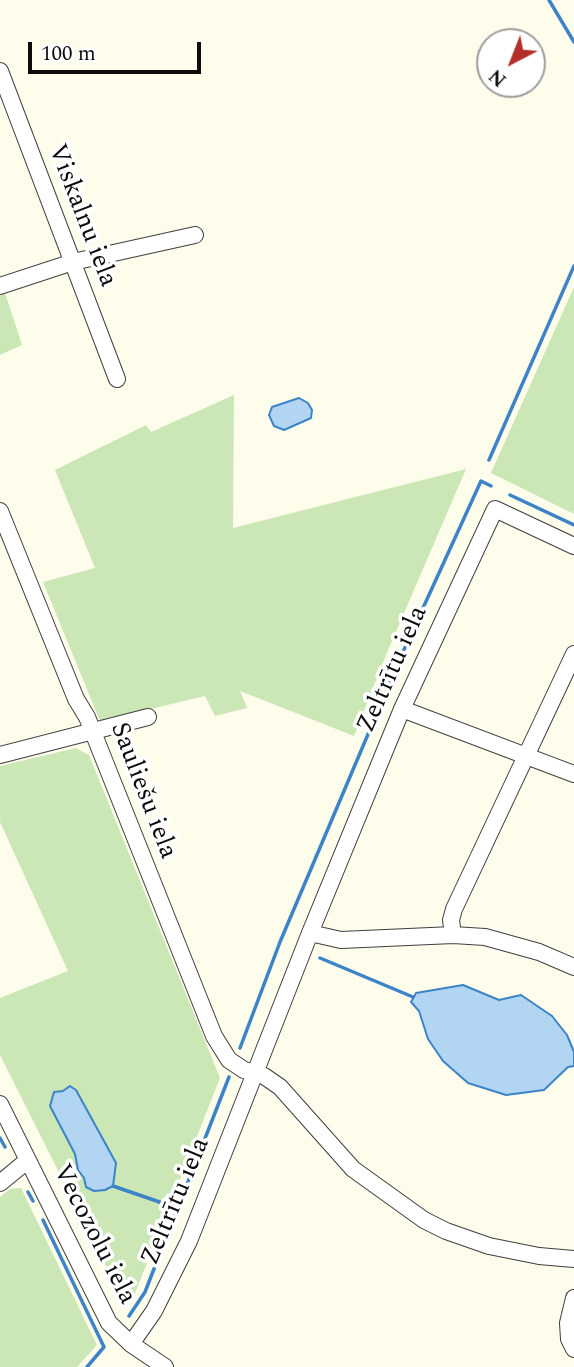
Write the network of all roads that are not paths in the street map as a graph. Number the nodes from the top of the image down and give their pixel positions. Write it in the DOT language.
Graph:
graph roads {
  1 [pos="0,71"];
  2 [pos="195,235"];
  3 [pos="72,262"];
  4 [pos="0,286"];
  5 [pos="117,379"];
  6 [pos="0,511"];
  7 [pos="574,546"];
  8 [pos="8,552"];
  9 [pos="574,654"];
  10 [pos="402,709"];
  11 [pos="148,718"];
  12 [pos="92,732"];
  13 [pos="0,755"];
  14 [pos="527,756"];
  15 [pos="574,774"];
  16 [pos="310,933"];
  17 [pos="453,935"];
  18 [pos="574,967"];
  19 [pos="256,1073"];
  20 [pos="0,1104"];
  21 [pos="27,1160"];
  22 [pos="0,1183"];
  23 [pos="574,1259"];
  24 [pos="574,1298"];
  25 [pos="131,1344"];
  26 [pos="574,1349"];
  27 [pos="165,1367"];
  1 -- 3 [label="street, Viskalnu iela"];
  2 -- 3 [label="street"];
  3 -- 4 [label="street"];
  3 -- 5 [label="street, Viskalnu iela"];
  6 -- 8 [label="street, Sauliešu iela"];
  7 -- 10 [label="street, Zeltrītu iela"];
  8 -- 12 [label="street, Sauliešu iela"];
  9 -- 14 [label="street"];
  10 -- 14 [label="street"];
  10 -- 16 [label="street, Zeltrītu iela"];
  11 -- 12 [label="street"];
  12 -- 13 [label="street"];
  12 -- 19 [label="street, Sauliešu iela"];
  14 -- 15 [label="street"];
  14 -- 17 [label="street"];
  16 -- 17 [label="street"];
  16 -- 19 [label="street, Zeltrītu iela"];
  17 -- 18 [label="street"];
  19 -- 23 [label="street"];
  19 -- 25 [label="street, Zeltrītu iela"];
  20 -- 21 [label="street, Vecozolu iela"];
  21 -- 22 [label="street"];
  21 -- 25 [label="street, Vecozolu iela"];
  24 -- 26 [label="street"];
  25 -- 27 [label="street, Vecozolu iela"];
}
